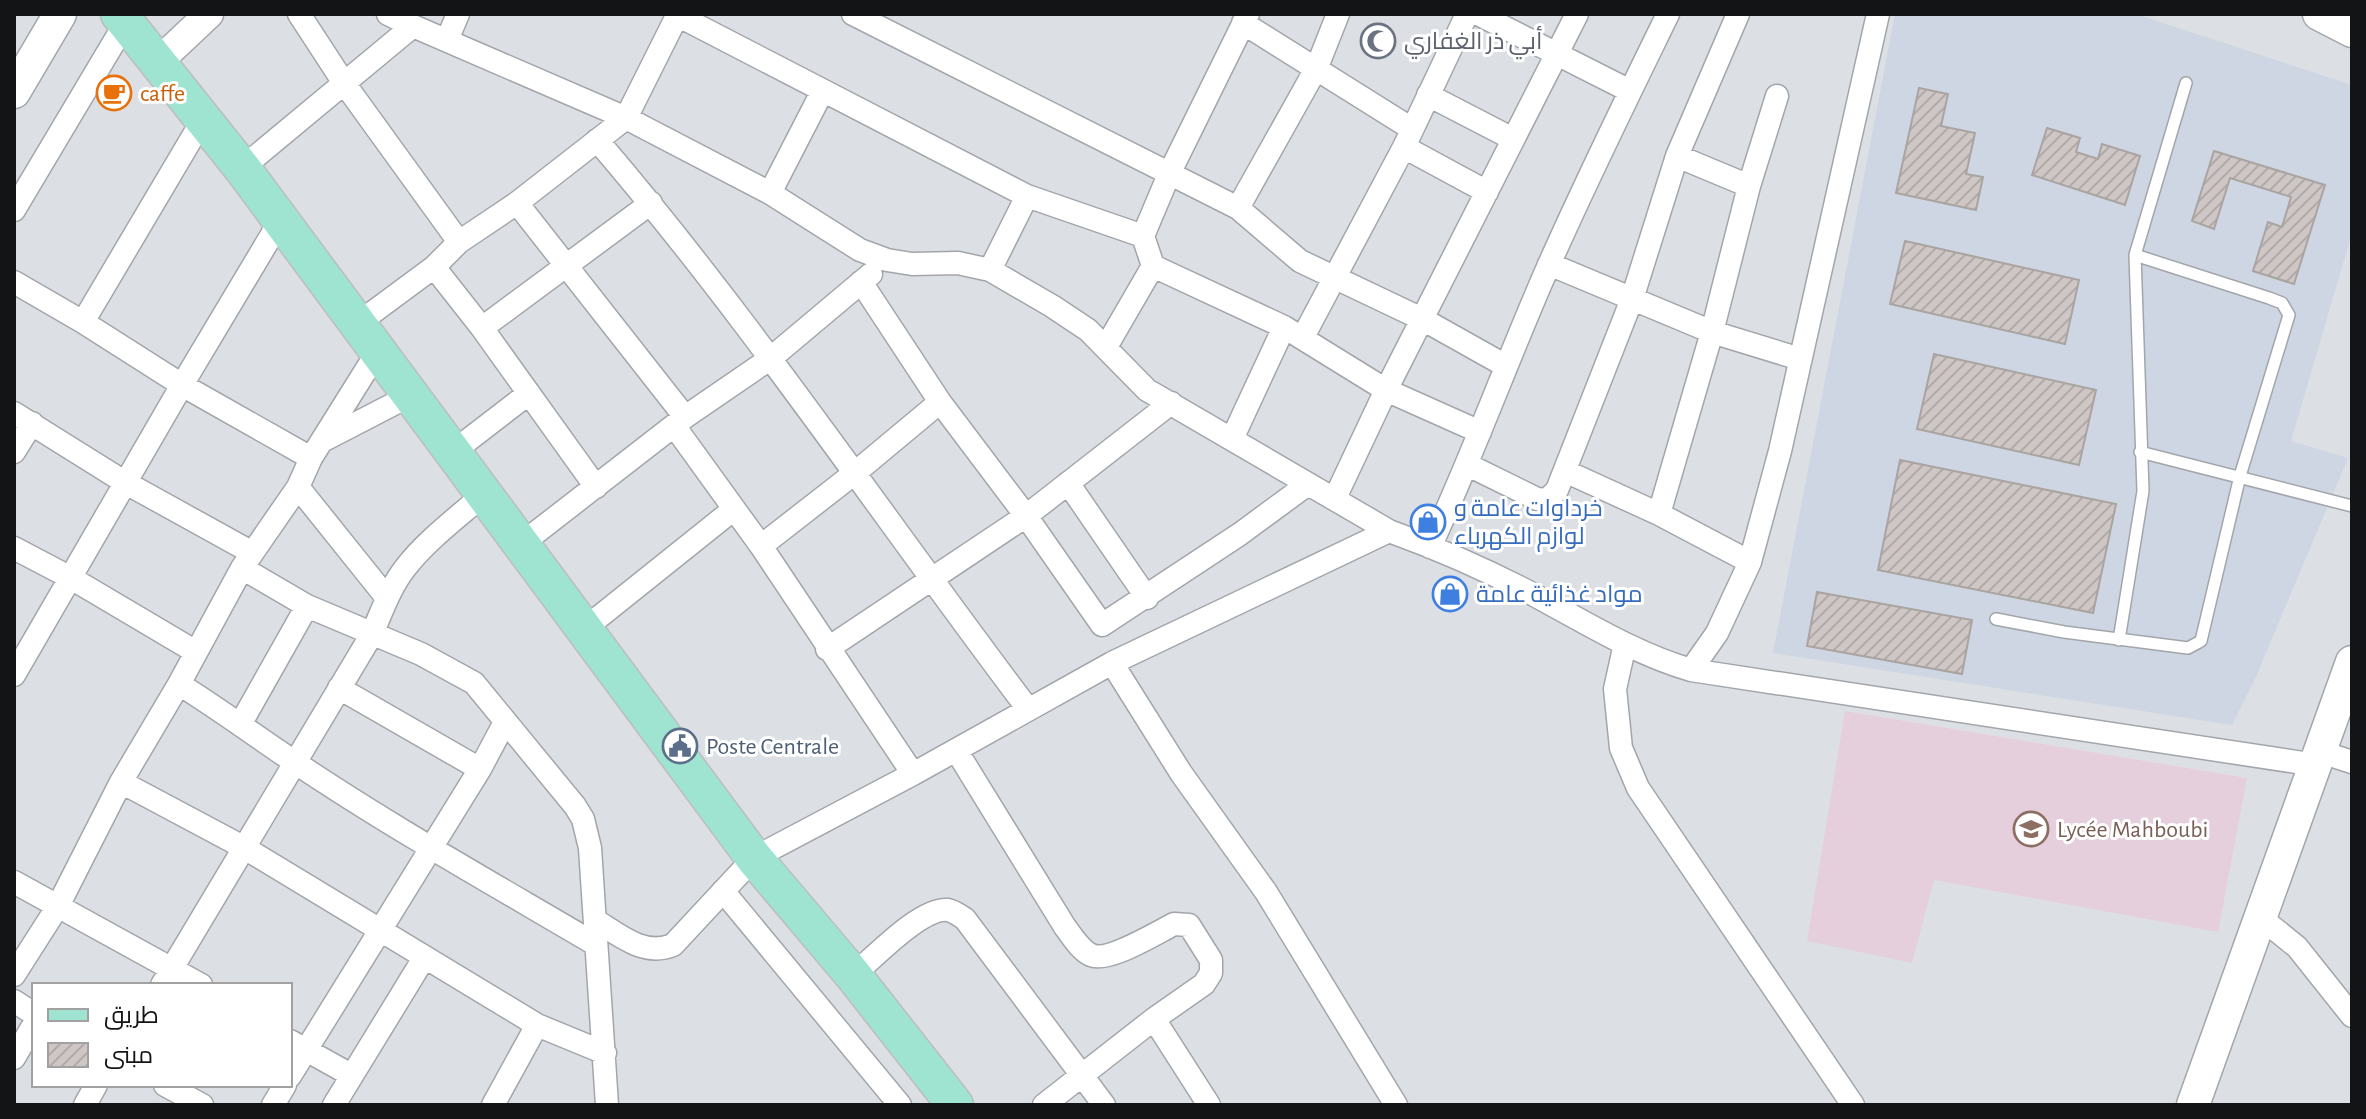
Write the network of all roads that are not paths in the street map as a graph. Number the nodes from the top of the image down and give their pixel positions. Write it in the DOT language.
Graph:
graph roads {
  1 [pos="60,14"];
  2 [pos="209,14"];
  3 [pos="299,14"];
  4 [pos="388,14"];
  5 [pos="458,14"];
  6 [pos="853,14"];
  7 [pos="1338,14"];
  8 [pos="1467,14"];
  9 [pos="1478,14"];
  10 [pos="1577,14"];
  11 [pos="1668,14"];
  12 [pos="1738,14"];
  13 [pos="1878,14"];
  14 [pos="2319,14"];
  15 [pos="678,15"];
  16 [pos="123,18"];
  17 [pos="1245,18"];
  18 [pos="413,26"];
  19 [pos="2352,31"];
  20 [pos="447,40"];
  21 [pos="1556,54"];
  22 [pos="158,62"];
  23 [pos="1317,67"];
  24 [pos="344,83"];
  25 [pos="2186,83"];
  26 [pos="1630,91"];
  27 [pos="14,92"];
  28 [pos="822,92"];
  29 [pos="1428,95"];
  30 [pos="1777,96"];
  31 [pos="626,118"];
  32 [pos="202,121"];
  33 [pos="1408,138"];
  34 [pos="1513,139"];
  35 [pos="597,140"];
  36 [pos="1677,156"];
  37 [pos="242,168"];
  38 [pos="1170,172"];
  39 [pos="1749,186"];
  40 [pos="1487,192"];
  41 [pos="770,193"];
  42 [pos="1027,196"];
  43 [pos="517,203"];
  44 [pos="651,203"];
  45 [pos="1238,208"];
  46 [pos="14,210"];
  47 [pos="280,221"];
  48 [pos="1143,236"];
  49 [pos="459,242"];
  50 [pos="2135,255"];
  51 [pos="887,260"];
  52 [pos="567,264"];
  53 [pos="1549,264"];
  54 [pos="1153,266"];
  55 [pos="434,267"];
  56 [pos="990,270"];
  57 [pos="1334,278"];
  58 [pos="14,282"];
  59 [pos="861,282"];
  60 [pos="1632,299"];
  61 [pos="1424,320"];
  62 [pos="83,322"];
  63 [pos="482,328"];
  64 [pos="1294,332"];
  65 [pos="1712,332"];
  66 [pos="368,337"];
  67 [pos="1106,347"];
  68 [pos="771,358"];
  69 [pos="1800,359"];
  70 [pos="1506,366"];
  71 [pos="182,385"];
  72 [pos="1386,390"];
  73 [pos="528,394"];
  74 [pos="411,395"];
  75 [pos="940,402"];
  76 [pos="1171,403"];
  77 [pos="23,418"];
  78 [pos="680,422"];
  79 [pos="1480,432"];
  80 [pos="1232,439"];
  81 [pos="318,449"];
  82 [pos="454,451"];
  83 [pos="14,452"];
  84 [pos="2140,452"];
  85 [pos="1468,465"];
  86 [pos="1565,471"];
  87 [pos="856,472"];
  88 [pos="2240,476"];
  89 [pos="126,483"];
  90 [pos="1068,483"];
  91 [pos="1308,484"];
  92 [pos="298,487"];
  93 [pos="596,487"];
  94 [pos="483,495"];
  95 [pos="1335,498"];
  96 [pos="2352,506"];
  97 [pos="734,509"];
  98 [pos="1659,514"];
  99 [pos="1026,516"];
  100 [pos="1389,531"];
  101 [pos="520,545"];
  102 [pos="761,546"];
  103 [pos="1430,547"];
  104 [pos="14,548"];
  105 [pos="246,560"];
  106 [pos="1750,562"];
  107 [pos="71,578"];
  108 [pos="931,581"];
  109 [pos="387,598"];
  110 [pos="1147,598"];
  111 [pos="307,606"];
  112 [pos="1996,619"];
  113 [pos="1102,625"];
  114 [pos="584,629"];
  115 [pos="372,634"];
  116 [pos="2119,640"];
  117 [pos="1625,644"];
  118 [pos="827,649"];
  119 [pos="196,652"];
  120 [pos="1119,660"];
  121 [pos="2352,662"];
  122 [pos="1691,670"];
  123 [pos="14,675"];
  124 [pos="179,684"];
  125 [pos="339,688"];
  126 [pos="1028,709"];
  127 [pos="505,722"];
  128 [pos="241,723"];
  129 [pos="956,750"];
  130 [pos="2318,758"];
  131 [pos="2352,762"];
  132 [pos="296,763"];
  133 [pos="480,769"];
  134 [pos="913,774"];
  135 [pos="121,782"];
  136 [pos="243,847"];
  137 [pos="431,848"];
  138 [pos="754,858"];
  139 [pos="14,882"];
  140 [pos="723,891"];
  141 [pos="58,906"];
  142 [pos="2261,918"];
  143 [pos="595,920"];
  144 [pos="382,930"];
  145 [pos="595,944"];
  146 [pos="424,958"];
  147 [pos="14,975"];
  148 [pos="853,975"];
  149 [pos="168,976"];
  150 [pos="194,983"];
  151 [pos="14,1001"];
  152 [pos="32,1013"];
  153 [pos="2352,1016"];
  154 [pos="1154,1019"];
  155 [pos="537,1025"];
  156 [pos="32,1027"];
  157 [pos="298,1046"];
  158 [pos="605,1053"];
  159 [pos="14,1058"];
  160 [pos="292,1068"];
  161 [pos="1081,1074"];
  162 [pos="351,1075"];
  163 [pos="95,1087"];
  164 [pos="169,1087"];
  165 [pos="284,1087"];
  166 [pos="85,1105"];
  167 [pos="202,1105"];
  168 [pos="273,1105"];
  169 [pos="334,1105"];
  170 [pos="493,1105"];
  171 [pos="607,1105"];
  172 [pos="900,1105"];
  173 [pos="955,1105"];
  174 [pos="1044,1105"];
  175 [pos="1104,1105"];
  176 [pos="1209,1105"];
  177 [pos="1396,1105"];
  178 [pos="1853,1105"];
  179 [pos="2193,1105"];
  1 -- 27 [label="main road"];
  2 -- 22 [label="street"];
  3 -- 24 [label="street"];
  4 -- 18 [label="street"];
  5 -- 20 [label="street"];
  6 -- 38 [label="street"];
  7 -- 23 [label="street"];
  8 -- 29 [label="street"];
  9 -- 21 [label="street"];
  10 -- 21 [label="street"];
  11 -- 26 [label="street"];
  12 -- 36 [label="street"];
  13 -- 69 [label="street"];
  14 -- 19 [label="main road"];
  15 -- 28 [label="street"];
  15 -- 31 [label="street"];
  16 -- 22 [label="main road"];
  16 -- 46 [label="street"];
  17 -- 23 [label="street"];
  17 -- 38 [label="street"];
  18 -- 20 [label="street"];
  18 -- 24 [label="street"];
  20 -- 31 [label="street"];
  21 -- 26 [label="street"];
  21 -- 34 [label="street"];
  22 -- 32 [label="main road"];
  23 -- 33 [label="street"];
  23 -- 45 [label="street"];
  24 -- 37 [label="street"];
  24 -- 49 [label="street"];
  25 -- 50 [label="lane"];
  26 -- 53 [label="street"];
  28 -- 41 [label="street"];
  28 -- 42 [label="street"];
  29 -- 33 [label="street"];
  29 -- 34 [label="street"];
  30 -- 39 [label="street"];
  31 -- 35 [label="street"];
  31 -- 41 [label="street"];
  32 -- 37 [label="main road"];
  32 -- 62 [label="street"];
  33 -- 40 [label="street"];
  33 -- 57 [label="street"];
  34 -- 40 [label="street"];
  35 -- 43 [label="street"];
  35 -- 44 [label="street"];
  36 -- 39 [label="street"];
  36 -- 60 [label="street"];
  37 -- 47 [label="main road"];
  38 -- 45 [label="street"];
  38 -- 48 [label="street"];
  39 -- 65 [label="street"];
  40 -- 61 [label="street"];
  41 -- 51 [label="street"];
  42 -- 48 [label="street"];
  42 -- 56 [label="street"];
  43 -- 49 [label="street"];
  43 -- 52 [label="street"];
  44 -- 52 [label="street"];
  44 -- 68 [label="street"];
  45 -- 57 [label="street"];
  47 -- 66 [label="main road"];
  47 -- 71 [label="street"];
  48 -- 54 [label="street"];
  49 -- 55 [label="street"];
  50 -- 84 [label="lane"];
  50 -- 88 [label="lane"];
  51 -- 56 [label="street"];
  51 -- 59 [label="street"];
  52 -- 63 [label="street"];
  52 -- 78 [label="street"];
  53 -- 60 [label="street"];
  53 -- 70 [label="street"];
  54 -- 64 [label="street"];
  54 -- 67 [label="street"];
  55 -- 63 [label="street"];
  55 -- 66 [label="street"];
  56 -- 67 [label="street"];
  57 -- 61 [label="street"];
  57 -- 64 [label="street"];
  58 -- 62 [label="street"];
  59 -- 68 [label="street"];
  59 -- 75 [label="street"];
  60 -- 65 [label="street"];
  60 -- 86 [label="street"];
  61 -- 70 [label="street"];
  61 -- 72 [label="street"];
  62 -- 71 [label="street"];
  63 -- 73 [label="street"];
  64 -- 72 [label="street"];
  64 -- 80 [label="street"];
  65 -- 69 [label="street"];
  65 -- 98 [label="street"];
  66 -- 74 [label="main road"];
  66 -- 81 [label="street"];
  67 -- 76 [label="street"];
  68 -- 78 [label="street"];
  68 -- 87 [label="street"];
  69 -- 106 [label="street"];
  70 -- 79 [label="street"];
  71 -- 81 [label="street"];
  71 -- 89 [label="street"];
  72 -- 79 [label="street"];
  72 -- 95 [label="street"];
  73 -- 82 [label="street"];
  73 -- 93 [label="street"];
  74 -- 81 [label="street"];
  74 -- 82 [label="main road"];
  75 -- 87 [label="street"];
  75 -- 99 [label="street"];
  76 -- 80 [label="street"];
  76 -- 90 [label="street"];
  77 -- 83 [label="street"];
  77 -- 89 [label="street"];
  78 -- 93 [label="street"];
  78 -- 97 [label="street"];
  79 -- 85 [label="street"];
  80 -- 91 [label="street"];
  81 -- 92 [label="street"];
  82 -- 94 [label="main road"];
  84 -- 88 [label="lane"];
  84 -- 116 [label="lane"];
  85 -- 86 [label="street"];
  85 -- 103 [label="street"];
  86 -- 98 [label="street"];
  87 -- 102 [label="street"];
  87 -- 108 [label="street"];
  88 -- 96 [label="lane"];
  88 -- 116 [label="lane"];
  89 -- 105 [label="street"];
  89 -- 107 [label="street"];
  90 -- 99 [label="street"];
  90 -- 110 [label="street"];
  91 -- 95 [label="street"];
  91 -- 110 [label="street"];
  92 -- 105 [label="street"];
  92 -- 109 [label="street"];
  93 -- 101 [label="street"];
  94 -- 101 [label="main road"];
  94 -- 109 [label="street"];
  95 -- 100 [label="street"];
  97 -- 102 [label="street"];
  97 -- 114 [label="street"];
  98 -- 106 [label="street"];
  99 -- 108 [label="street"];
  99 -- 113 [label="street"];
  100 -- 103 [label="street"];
  100 -- 120 [label="street"];
  101 -- 114 [label="main road"];
  102 -- 118 [label="street"];
  103 -- 117 [label="street"];
  104 -- 107 [label="street"];
  105 -- 111 [label="street"];
  105 -- 119 [label="street"];
  106 -- 122 [label="street"];
  107 -- 119 [label="street"];
  107 -- 123 [label="street"];
  108 -- 118 [label="street"];
  108 -- 126 [label="street"];
  109 -- 115 [label="street"];
  110 -- 113 [label="street"];
  111 -- 115 [label="street"];
  111 -- 128 [label="street"];
  112 -- 116 [label="lane"];
  113 -- 120 [label="street"];
  114 -- 138 [label="main road"];
  115 -- 125 [label="street"];
  115 -- 127 [label="street"];
  117 -- 122 [label="street"];
  117 -- 178 [label="street"];
  118 -- 134 [label="street"];
  119 -- 124 [label="street"];
  120 -- 126 [label="street"];
  120 -- 177 [label="street"];
  121 -- 130 [label="main road"];
  122 -- 130 [label="street"];
  124 -- 128 [label="street"];
  124 -- 135 [label="street"];
  125 -- 132 [label="street"];
  125 -- 133 [label="street"];
  126 -- 129 [label="street"];
  127 -- 133 [label="street"];
  127 -- 143 [label="street"];
  128 -- 132 [label="street"];
  129 -- 134 [label="street"];
  129 -- 154 [label="street"];
  130 -- 131 [label="street"];
  130 -- 142 [label="main road"];
  132 -- 136 [label="street"];
  132 -- 137 [label="street"];
  133 -- 137 [label="street"];
  134 -- 138 [label="street"];
  135 -- 136 [label="street"];
  135 -- 141 [label="street"];
  136 -- 144 [label="street"];
  136 -- 149 [label="street"];
  137 -- 144 [label="street"];
  137 -- 145 [label="street"];
  138 -- 140 [label="street"];
  138 -- 148 [label="main road"];
  139 -- 141 [label="street"];
  140 -- 143 [label="street"];
  140 -- 172 [label="street"];
  141 -- 147 [label="street"];
  141 -- 149 [label="street"];
  142 -- 153 [label="street"];
  142 -- 179 [label="main road"];
  143 -- 145 [label="street"];
  144 -- 146 [label="street"];
  144 -- 157 [label="street"];
  145 -- 158 [label="street"];
  146 -- 155 [label="street"];
  146 -- 162 [label="street"];
  148 -- 161 [label="street"];
  148 -- 173 [label="main road"];
  149 -- 150 [label="street"];
  151 -- 152 [label="street"];
  154 -- 161 [label="street"];
  154 -- 176 [label="street"];
  155 -- 158 [label="street"];
  155 -- 170 [label="street"];
  156 -- 159 [label="street"];
  157 -- 160 [label="street"];
  157 -- 162 [label="street"];
  158 -- 171 [label="street"];
  161 -- 174 [label="street"];
  161 -- 175 [label="street"];
  162 -- 169 [label="street"];
  163 -- 166 [label="street"];
  164 -- 167 [label="street"];
  165 -- 168 [label="street"];
}
